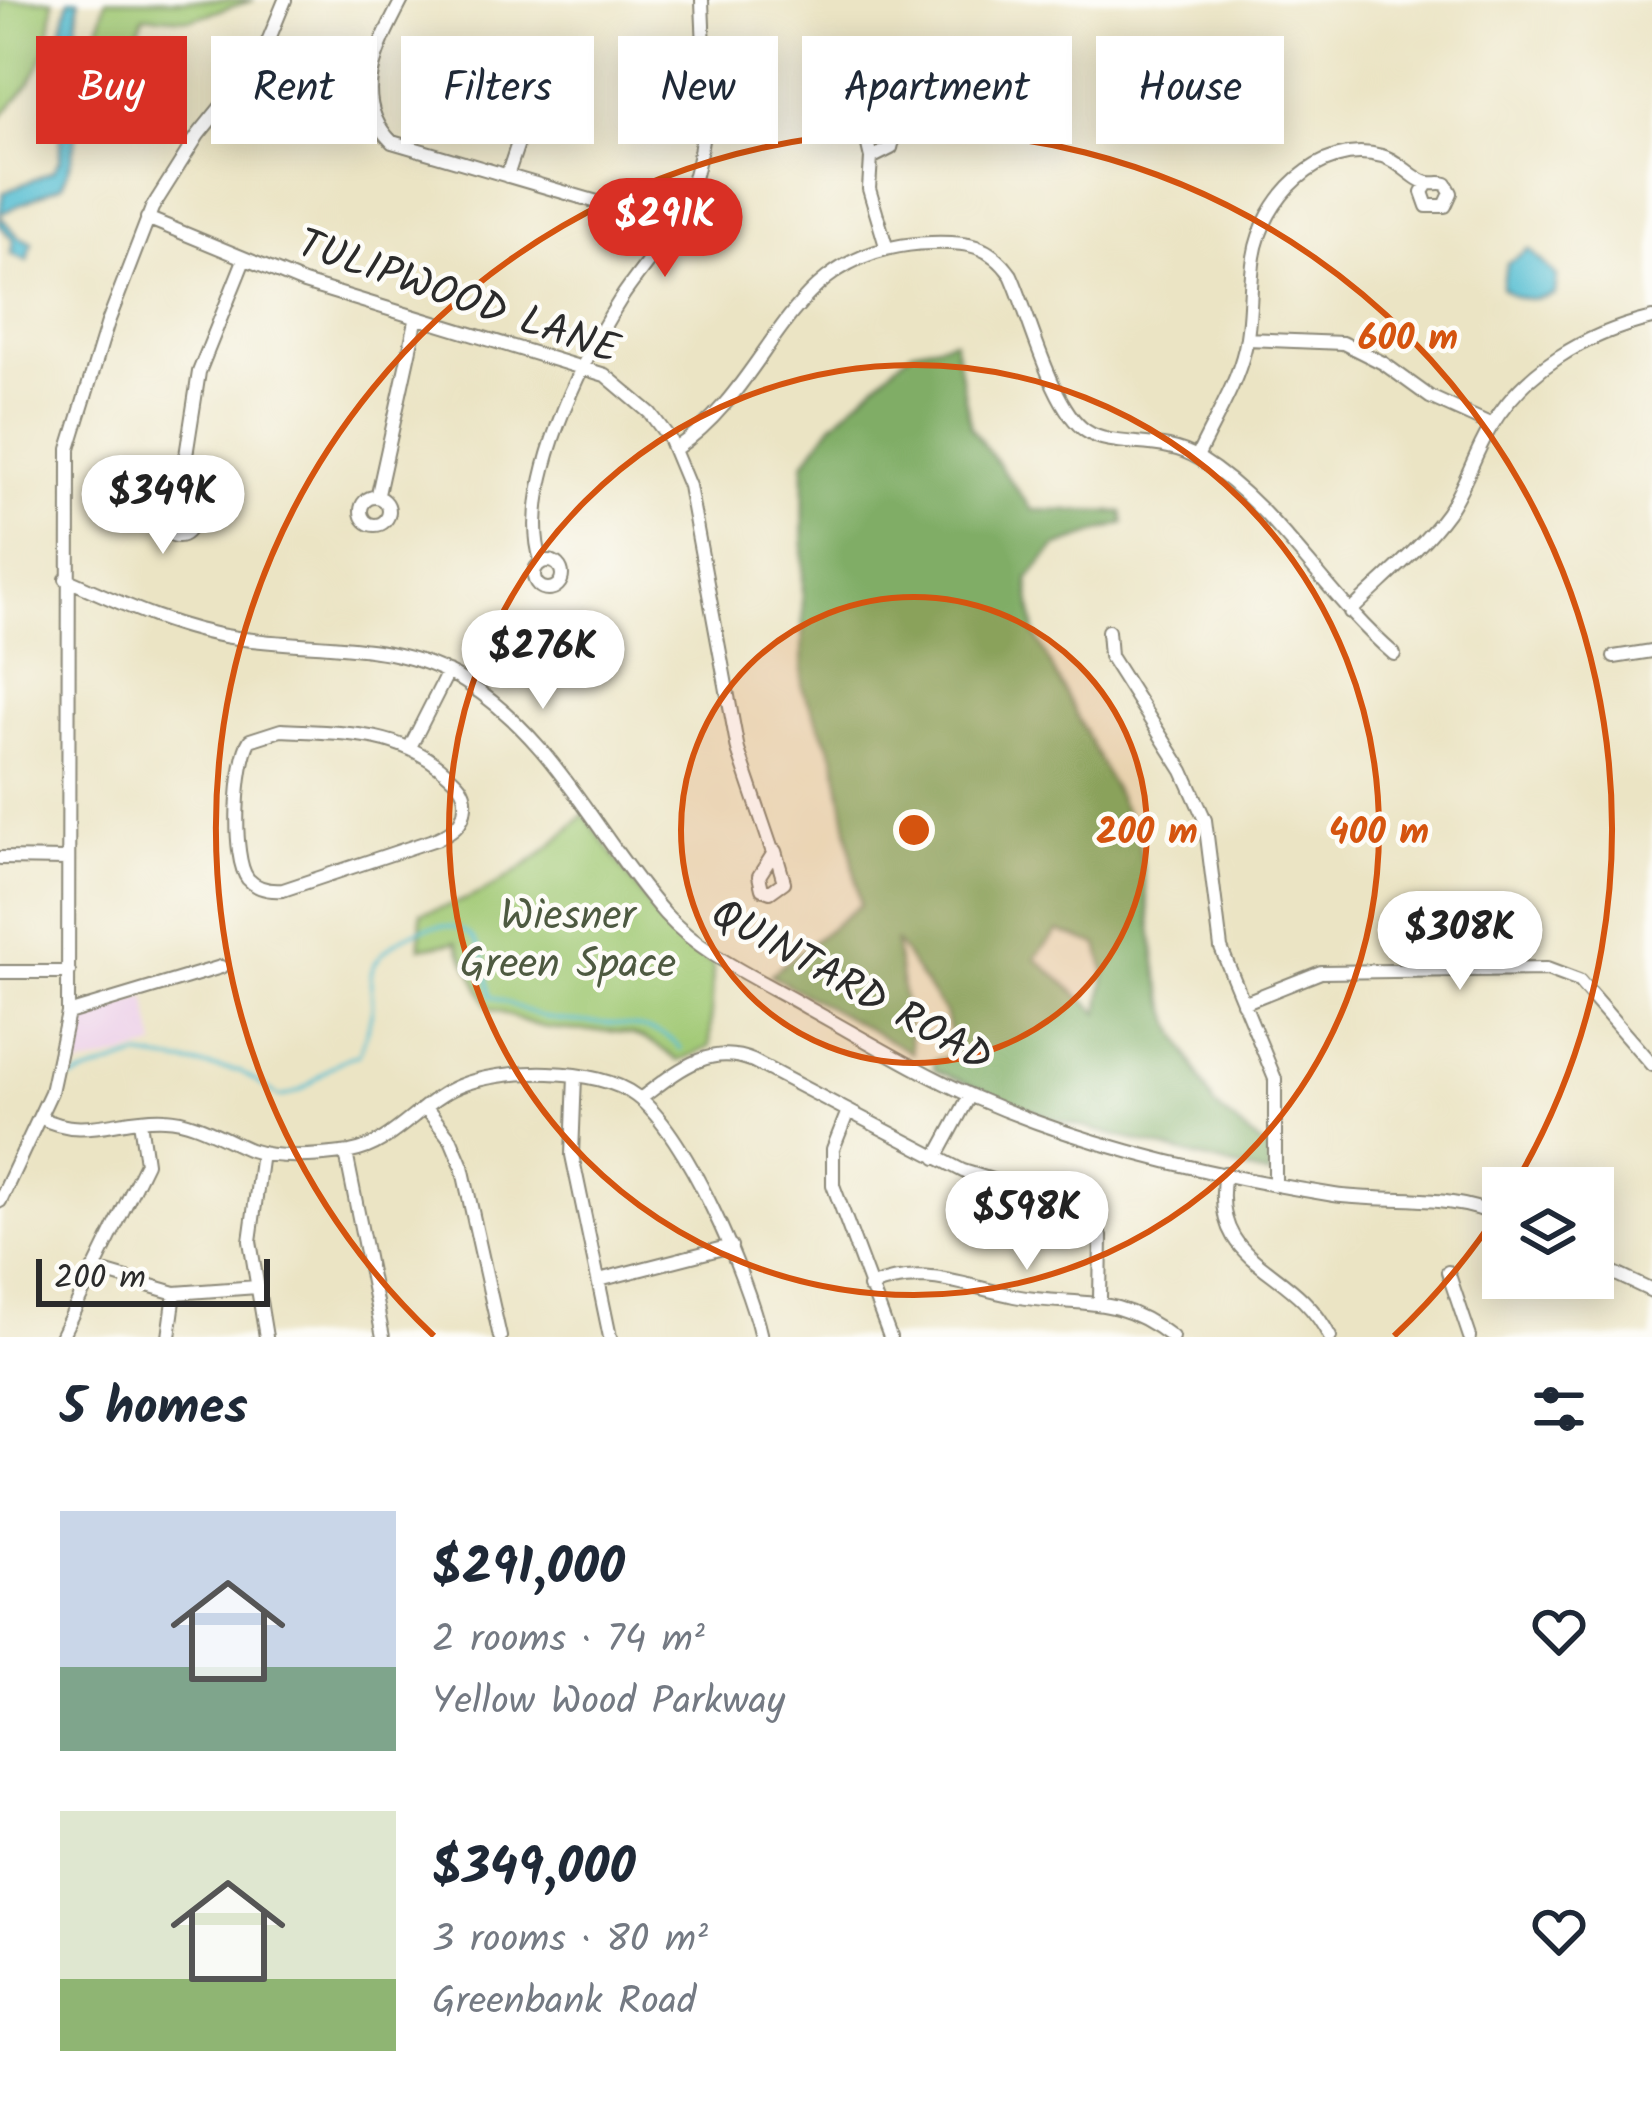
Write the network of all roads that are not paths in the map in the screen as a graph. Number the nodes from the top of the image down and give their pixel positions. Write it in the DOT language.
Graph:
graph roads {
  1 [pos="285,0"];
  2 [pos="402,0"];
  3 [pos="702,0"];
  4 [pos="518,144"];
  5 [pos="871,158"];
  6 [pos="507,176"];
  7 [pos="1427,184"];
  8 [pos="147,218"];
  9 [pos="668,235"];
  10 [pos="886,245"];
  11 [pos="244,260"];
  12 [pos="1652,318"];
  13 [pos="416,321"];
  14 [pos="1247,339"];
  15 [pos="583,367"];
  16 [pos="1492,425"];
  17 [pos="675,448"];
  18 [pos="1197,457"];
  19 [pos="378,494"];
  20 [pos="178,507"];
  21 [pos="541,560"];
  22 [pos="66,579"];
  23 [pos="1350,612"];
  24 [pos="1108,631"];
  25 [pos="1652,651"];
  26 [pos="1394,654"];
  27 [pos="1614,657"];
  28 [pos="448,672"];
  29 [pos="410,747"];
  30 [pos="772,850"];
  31 [pos="0,858"];
  32 [pos="67,859"];
  33 [pos="221,968"];
  34 [pos="0,972"];
  35 [pos="69,972"];
  36 [pos="1243,1003"];
  37 [pos="68,1013"];
  38 [pos="1652,1065"];
  39 [pos="575,1076"];
  40 [pos="970,1095"];
  41 [pos="640,1099"];
  42 [pos="424,1107"];
  43 [pos="848,1111"];
  44 [pos="40,1117"];
  45 [pos="140,1120"];
  46 [pos="262,1153"];
  47 [pos="346,1153"];
  48 [pos="936,1158"];
  49 [pos="1226,1173"];
  50 [pos="1275,1184"];
  51 [pos="2,1193"];
  52 [pos="1482,1210"];
  53 [pos="731,1246"];
  54 [pos="94,1269"];
  55 [pos="1448,1272"];
  56 [pos="1614,1273"];
  57 [pos="599,1280"];
  58 [pos="257,1287"];
  59 [pos="869,1288"];
  60 [pos="1652,1292"];
  61 [pos="175,1293"];
  62 [pos="1100,1300"];
  63 [pos="61,1337"];
  64 [pos="169,1337"];
  65 [pos="266,1337"];
  66 [pos="383,1337"];
  67 [pos="500,1337"];
  68 [pos="610,1337"];
  69 [pos="760,1337"];
  70 [pos="890,1337"];
  71 [pos="1171,1337"];
  72 [pos="1330,1337"];
  73 [pos="1470,1337"];
  1 -- 8 [label="street"];
  2 -- 6 [label="street"];
  3 -- 9 [label="street"];
  4 -- 6 [label="street"];
  5 -- 10 [label="street"];
  6 -- 9 [label="street"];
  7 -- 14 [label="street"];
  8 -- 11 [label="street, TULIPWOOD LANE"];
  8 -- 22 [label="street"];
  9 -- 15 [label="street"];
  10 -- 17 [label="street"];
  10 -- 18 [label="street"];
  11 -- 13 [label="street, TULIPWOOD LANE"];
  11 -- 20 [label="street"];
  12 -- 16 [label="street"];
  13 -- 15 [label="street, TULIPWOOD LANE"];
  13 -- 19 [label="street"];
  14 -- 16 [label="street"];
  14 -- 18 [label="street"];
  15 -- 17 [label="street, TULIPWOOD LANE"];
  15 -- 21 [label="street"];
  16 -- 23 [label="street"];
  17 -- 30 [label="street, TULIPWOOD LANE"];
  18 -- 23 [label="street"];
  22 -- 28 [label="street, QUINTARD ROAD"];
  22 -- 32 [label="street"];
  23 -- 26 [label="street"];
  24 -- 36 [label="street"];
  25 -- 27 [label="street"];
  28 -- 29 [label="street"];
  28 -- 40 [label="street, QUINTARD ROAD"];
  29 -- 29 [label="street"];
  31 -- 32 [label="street"];
  32 -- 35 [label="street"];
  33 -- 37 [label="street"];
  34 -- 35 [label="street"];
  35 -- 37 [label="street"];
  36 -- 38 [label="street"];
  36 -- 50 [label="street"];
  37 -- 44 [label="street"];
  39 -- 41 [label="street"];
  39 -- 42 [label="street"];
  39 -- 57 [label="street"];
  40 -- 48 [label="street"];
  40 -- 49 [label="street, QUINTARD ROAD"];
  41 -- 43 [label="street"];
  41 -- 53 [label="street"];
  42 -- 47 [label="street"];
  42 -- 67 [label="street"];
  43 -- 48 [label="street"];
  43 -- 59 [label="street"];
  44 -- 45 [label="street"];
  44 -- 51 [label="street"];
  45 -- 46 [label="street"];
  45 -- 54 [label="street"];
  46 -- 47 [label="street"];
  46 -- 58 [label="street"];
  47 -- 66 [label="street"];
  48 -- 62 [label="street"];
  49 -- 50 [label="street, QUINTARD ROAD"];
  49 -- 72 [label="street"];
  50 -- 52 [label="street, QUINTARD ROAD"];
  53 -- 57 [label="street"];
  53 -- 69 [label="street"];
  54 -- 61 [label="street"];
  54 -- 63 [label="street"];
  55 -- 73 [label="street"];
  56 -- 60 [label="street"];
  57 -- 68 [label="street"];
  58 -- 61 [label="street"];
  58 -- 65 [label="street"];
  59 -- 62 [label="street"];
  59 -- 70 [label="street"];
  61 -- 64 [label="street"];
  62 -- 71 [label="street"];
}
